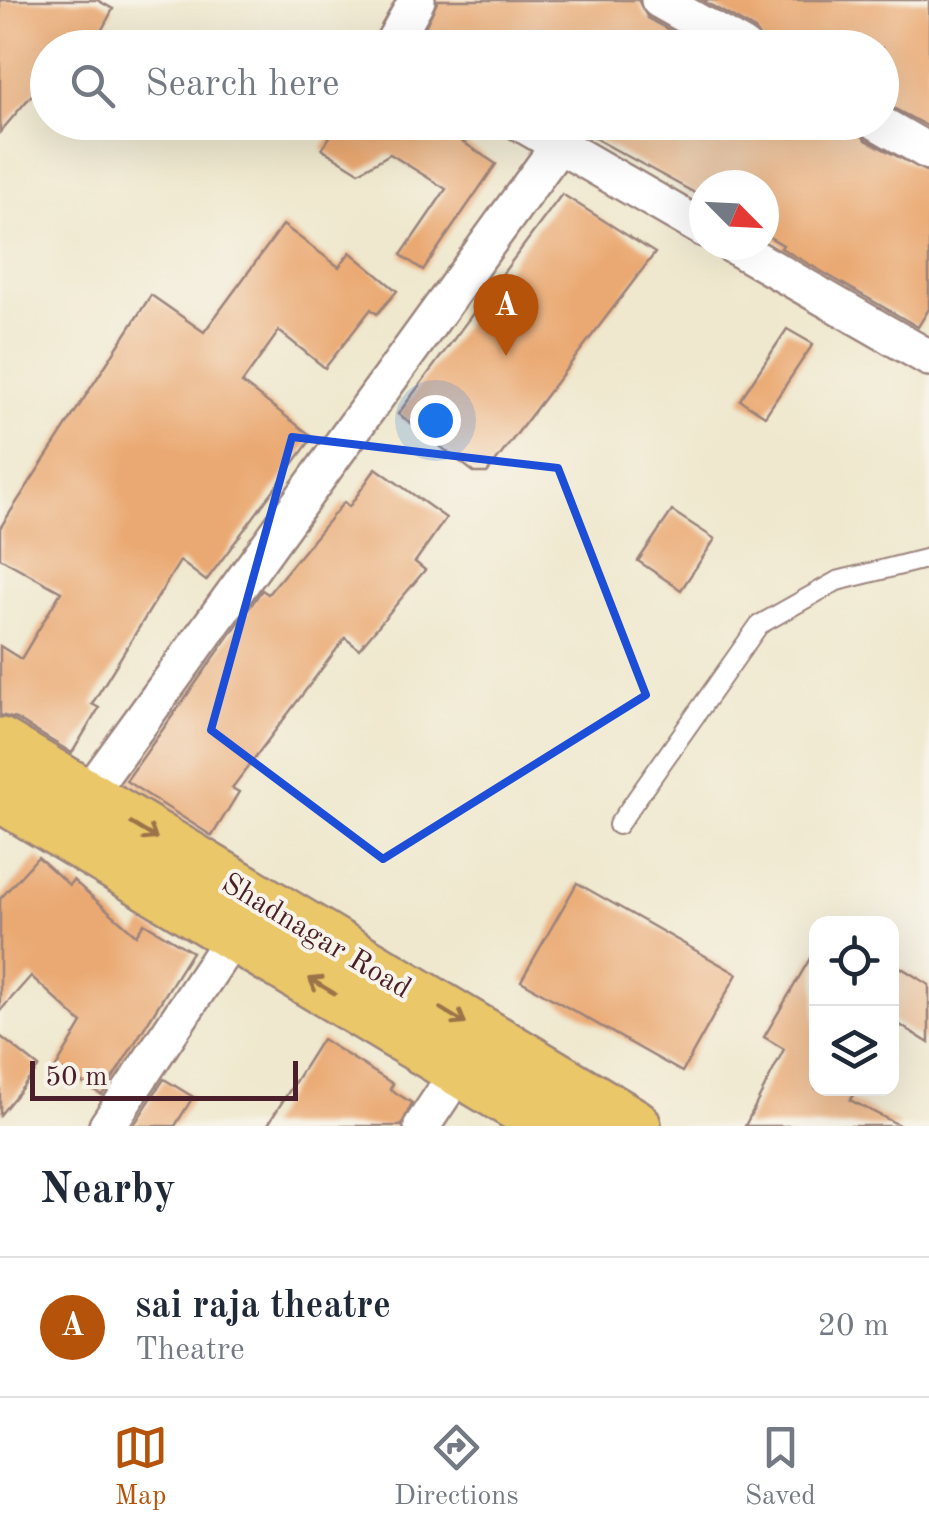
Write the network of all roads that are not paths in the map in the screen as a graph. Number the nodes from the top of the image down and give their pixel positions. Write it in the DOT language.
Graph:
graph roads {
  1 [pos="417,0"];
  2 [pos="659,0"];
  3 [pos="400,30"];
  4 [pos="712,30"];
  5 [pos="899,135"];
  6 [pos="549,140"];
  7 [pos="559,146"];
  8 [pos="929,152"];
  9 [pos="689,220"];
  10 [pos="759,260"];
  11 [pos="926,351"];
  12 [pos="929,558"];
  13 [pos="0,746"];
  14 [pos="86,797"];
  15 [pos="5,806"];
  16 [pos="618,825"];
  17 [pos="235,934"];
  18 [pos="460,1068"];
  19 [pos="107,1126"];
  20 [pos="422,1126"];
  21 [pos="556,1126"];
  22 [pos="633,1126"];
  1 -- 3 [label="street"];
  2 -- 4 [label="street"];
  5 -- 8 [label="street"];
  6 -- 7 [label="street"];
  7 -- 9 [label="street"];
  7 -- 14 [label="street"];
  10 -- 11 [label="street"];
  12 -- 16 [label="lane"];
  13 -- 14 [label="main road, Shadnagar Road"];
  14 -- 22 [label="main road, Shadnagar Road, one-way"];
  15 -- 17 [label="main road, Shadnagar Road"];
  18 -- 17 [label="main road, Shadnagar Road, one-way"];
  17 -- 19 [label="street"];
  18 -- 20 [label="street"];
  18 -- 21 [label="main road, Shadnagar Road"];
}
